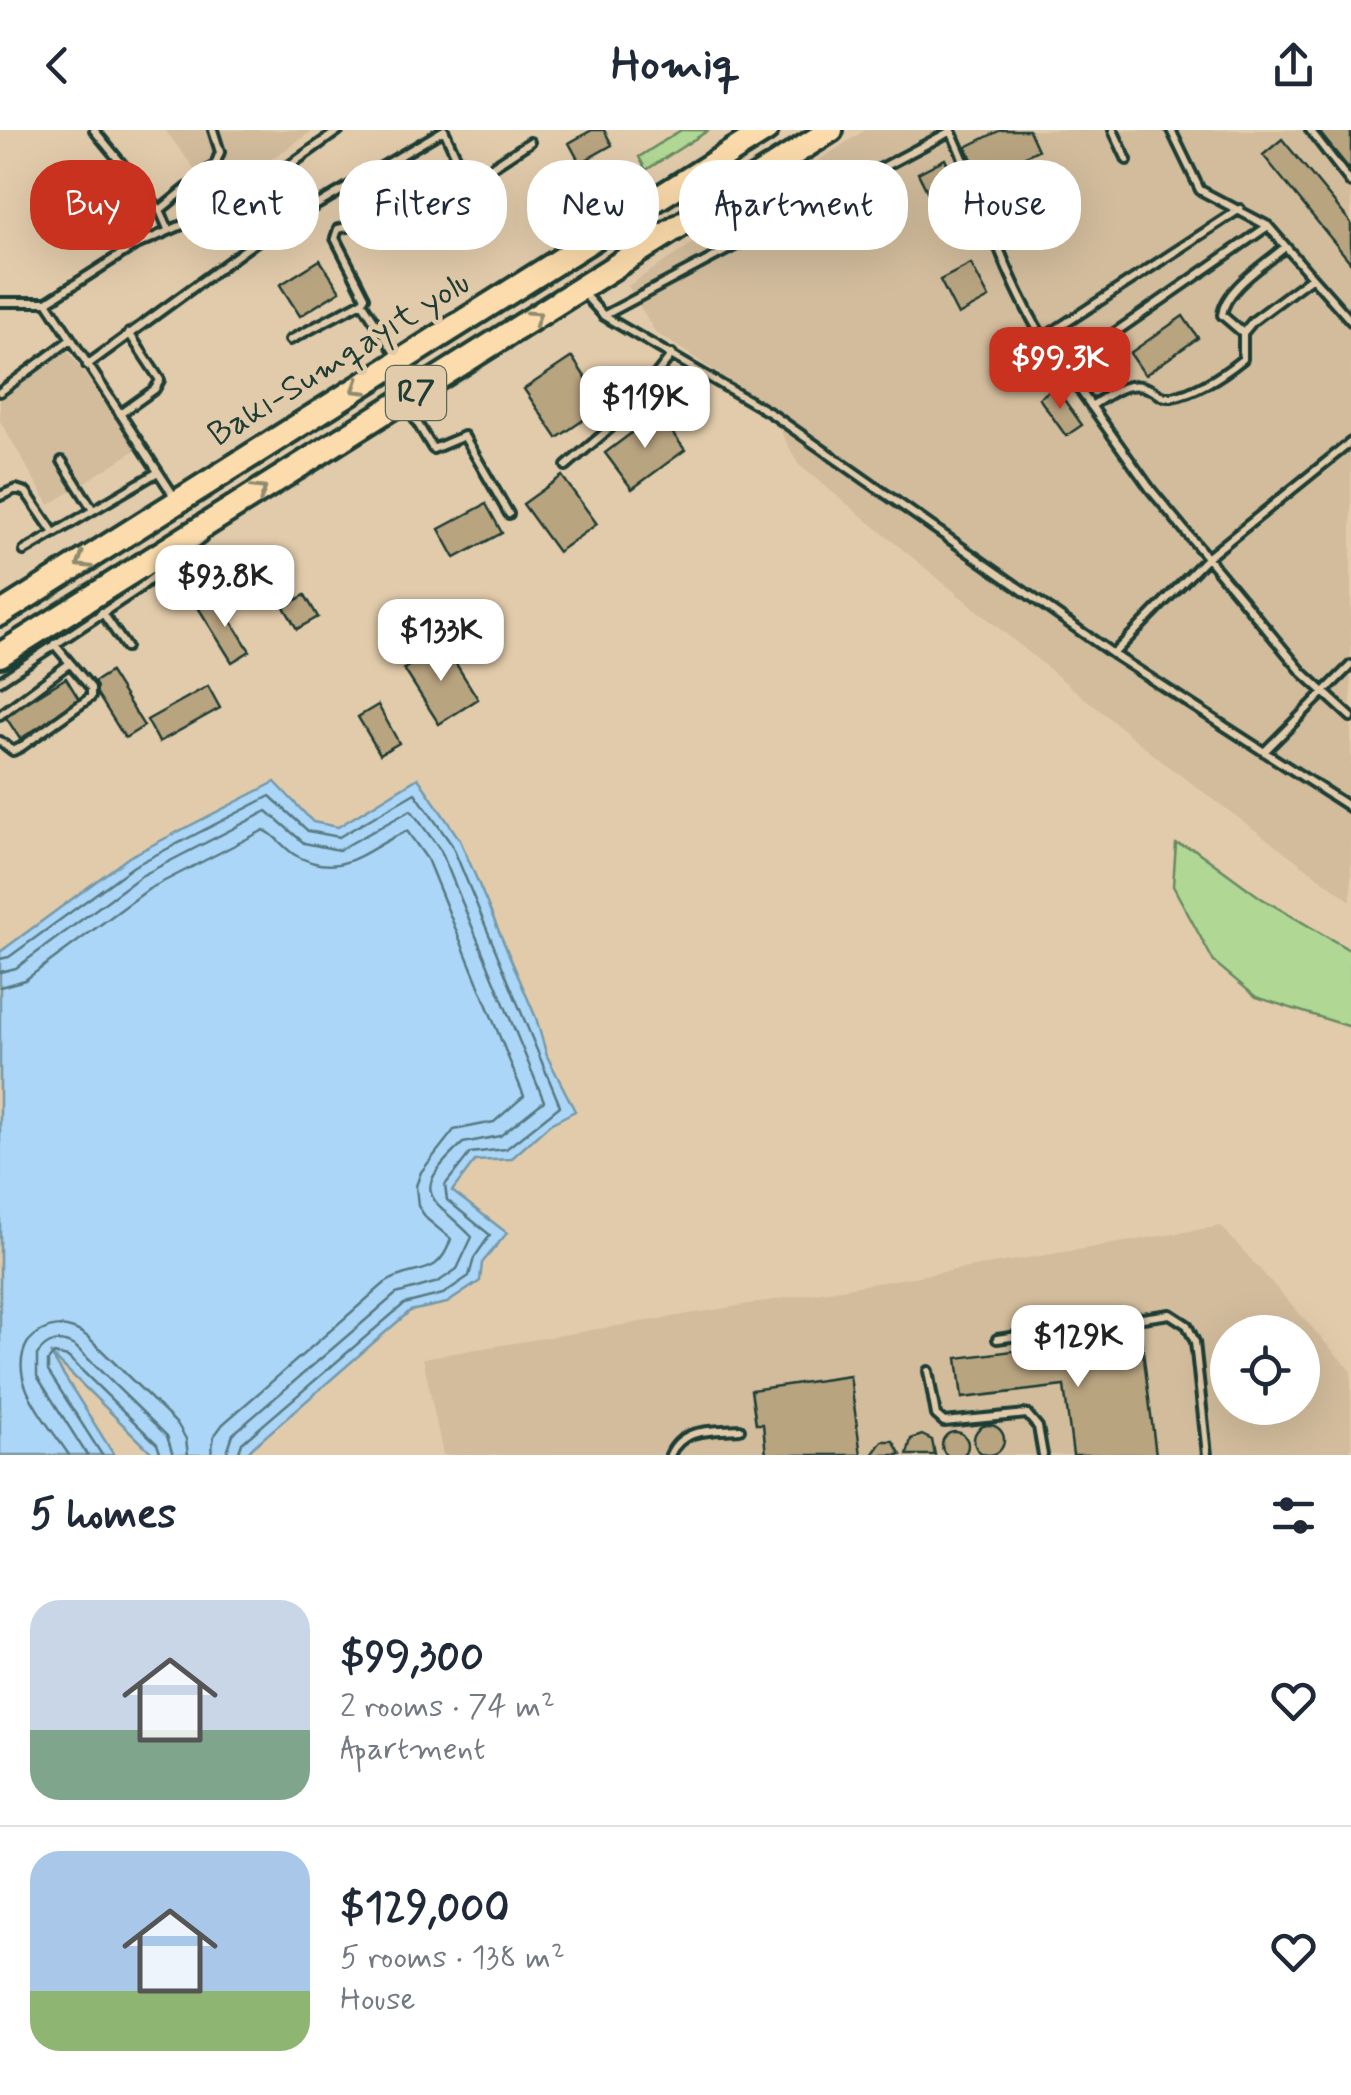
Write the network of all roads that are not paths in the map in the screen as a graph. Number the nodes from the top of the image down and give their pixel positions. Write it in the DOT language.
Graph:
graph roads {
  1 [pos="94,130"];
  2 [pos="212,130"];
  3 [pos="338,130"];
  4 [pos="766,130"];
  5 [pos="830,130"];
  6 [pos="1113,130"];
  7 [pos="1171,130"];
  8 [pos="1310,130"];
  9 [pos="951,131"];
  10 [pos="530,142"];
  11 [pos="393,160"];
  12 [pos="457,160"];
  13 [pos="503,160"];
  14 [pos="1127,160"];
  15 [pos="1351,182"];
  16 [pos="339,192"];
  17 [pos="1240,209"];
  18 [pos="160,210"];
  19 [pos="1268,226"];
  20 [pos="168,229"];
  21 [pos="1286,247"];
  22 [pos="341,250"];
  23 [pos="1312,277"];
  24 [pos="579,288"];
  25 [pos="0,302"];
  26 [pos="47,302"];
  27 [pos="362,302"];
  28 [pos="604,316"];
  29 [pos="1351,321"];
  30 [pos="129,333"];
  31 [pos="1243,333"];
  32 [pos="1043,338"];
  33 [pos="70,340"];
  34 [pos="290,340"];
  35 [pos="672,354"];
  36 [pos="400,361"];
  37 [pos="86,365"];
  38 [pos="1064,368"];
  39 [pos="0,392"];
  40 [pos="404,400"];
  41 [pos="1091,406"];
  42 [pos="120,414"];
  43 [pos="1351,442"];
  44 [pos="62,460"];
  45 [pos="566,466"];
  46 [pos="158,472"];
  47 [pos="0,496"];
  48 [pos="178,502"];
  49 [pos="94,510"];
  50 [pos="509,514"];
  51 [pos="214,520"];
  52 [pos="54,533"];
  53 [pos="24,551"];
  54 [pos="1207,558"];
  55 [pos="102,612"];
  56 [pos="0,614"];
  57 [pos="54,644"];
  58 [pos="126,646"];
  59 [pos="1113,654"];
  60 [pos="0,655"];
  61 [pos="70,663"];
  62 [pos="1351,665"];
  63 [pos="0,680"];
  64 [pos="1320,692"];
  65 [pos="0,715"];
  66 [pos="1351,717"];
  67 [pos="0,741"];
  68 [pos="1264,752"];
  69 [pos="1351,808"];
  70 [pos="997,1338"];
  71 [pos="928,1372"];
  72 [pos="740,1429"];
  73 [pos="670,1455"];
  74 [pos="1043,1455"];
  75 [pos="1207,1455"];
  1 -- 18 [label="lane"];
  2 -- 18 [label="lane"];
  3 -- 20 [label="lane"];
  4 -- 36 [label="highway, Bakı-Sumqayıt yolu / R7"];
  5 -- 24 [label="highway, Bakı-Sumqayıt yolu / R7"];
  6 -- 14 [label="lane"];
  7 -- 17 [label="lane"];
  8 -- 15 [label="lane"];
  9 -- 28 [label="lane"];
  9 -- 32 [label="lane"];
  10 -- 13 [label="lane"];
  11 -- 12 [label="lane"];
  16 -- 30 [label="lane"];
  17 -- 19 [label="lane"];
  17 -- 32 [label="lane"];
  18 -- 20 [label="lane"];
  19 -- 21 [label="lane"];
  19 -- 38 [label="lane"];
  20 -- 26 [label="lane"];
  21 -- 23 [label="lane"];
  21 -- 31 [label="lane"];
  22 -- 27 [label="lane"];
  23 -- 29 [label="lane"];
  23 -- 31 [label="lane"];
  24 -- 28 [label="lane"];
  40 -- 24 [label="highway, Bakı-Sumqayıt yolu / R7, one-way"];
  25 -- 26 [label="lane"];
  26 -- 33 [label="lane"];
  27 -- 34 [label="lane"];
  27 -- 36 [label="lane"];
  28 -- 35 [label="lane"];
  30 -- 37 [label="lane"];
  30 -- 42 [label="lane"];
  31 -- 41 [label="lane"];
  32 -- 38 [label="lane"];
  33 -- 37 [label="lane"];
  33 -- 39 [label="lane"];
  35 -- 45 [label="lane"];
  35 -- 59 [label="lane"];
  36 -- 48 [label="highway, Bakı-Sumqayıt yolu / R7, one-way"];
  37 -- 42 [label="lane"];
  38 -- 41 [label="lane"];
  40 -- 50 [label="lane"];
  51 -- 40 [label="highway, Bakı-Sumqayıt yolu / R7, one-way"];
  41 -- 54 [label="lane"];
  42 -- 46 [label="lane"];
  43 -- 54 [label="lane"];
  44 -- 49 [label="lane"];
  46 -- 48 [label="lane"];
  46 -- 49 [label="lane"];
  47 -- 52 [label="lane"];
  48 -- 56 [label="highway, Bakı-Sumqayıt yolu / R7, one-way"];
  49 -- 52 [label="lane"];
  51 -- 55 [label="lane"];
  51 -- 60 [label="highway, Bakı-Sumqayıt yolu / R7"];
  52 -- 53 [label="lane"];
  54 -- 59 [label="lane"];
  54 -- 64 [label="lane"];
  55 -- 57 [label="lane"];
  55 -- 58 [label="lane"];
  57 -- 61 [label="lane"];
  57 -- 63 [label="lane"];
  59 -- 68 [label="lane"];
  61 -- 65 [label="lane"];
  61 -- 67 [label="lane"];
  62 -- 64 [label="lane"];
  64 -- 66 [label="lane"];
  64 -- 68 [label="lane"];
  68 -- 69 [label="lane"];
  70 -- 75 [label="lane"];
  71 -- 74 [label="lane"];
  72 -- 73 [label="lane"];
}
